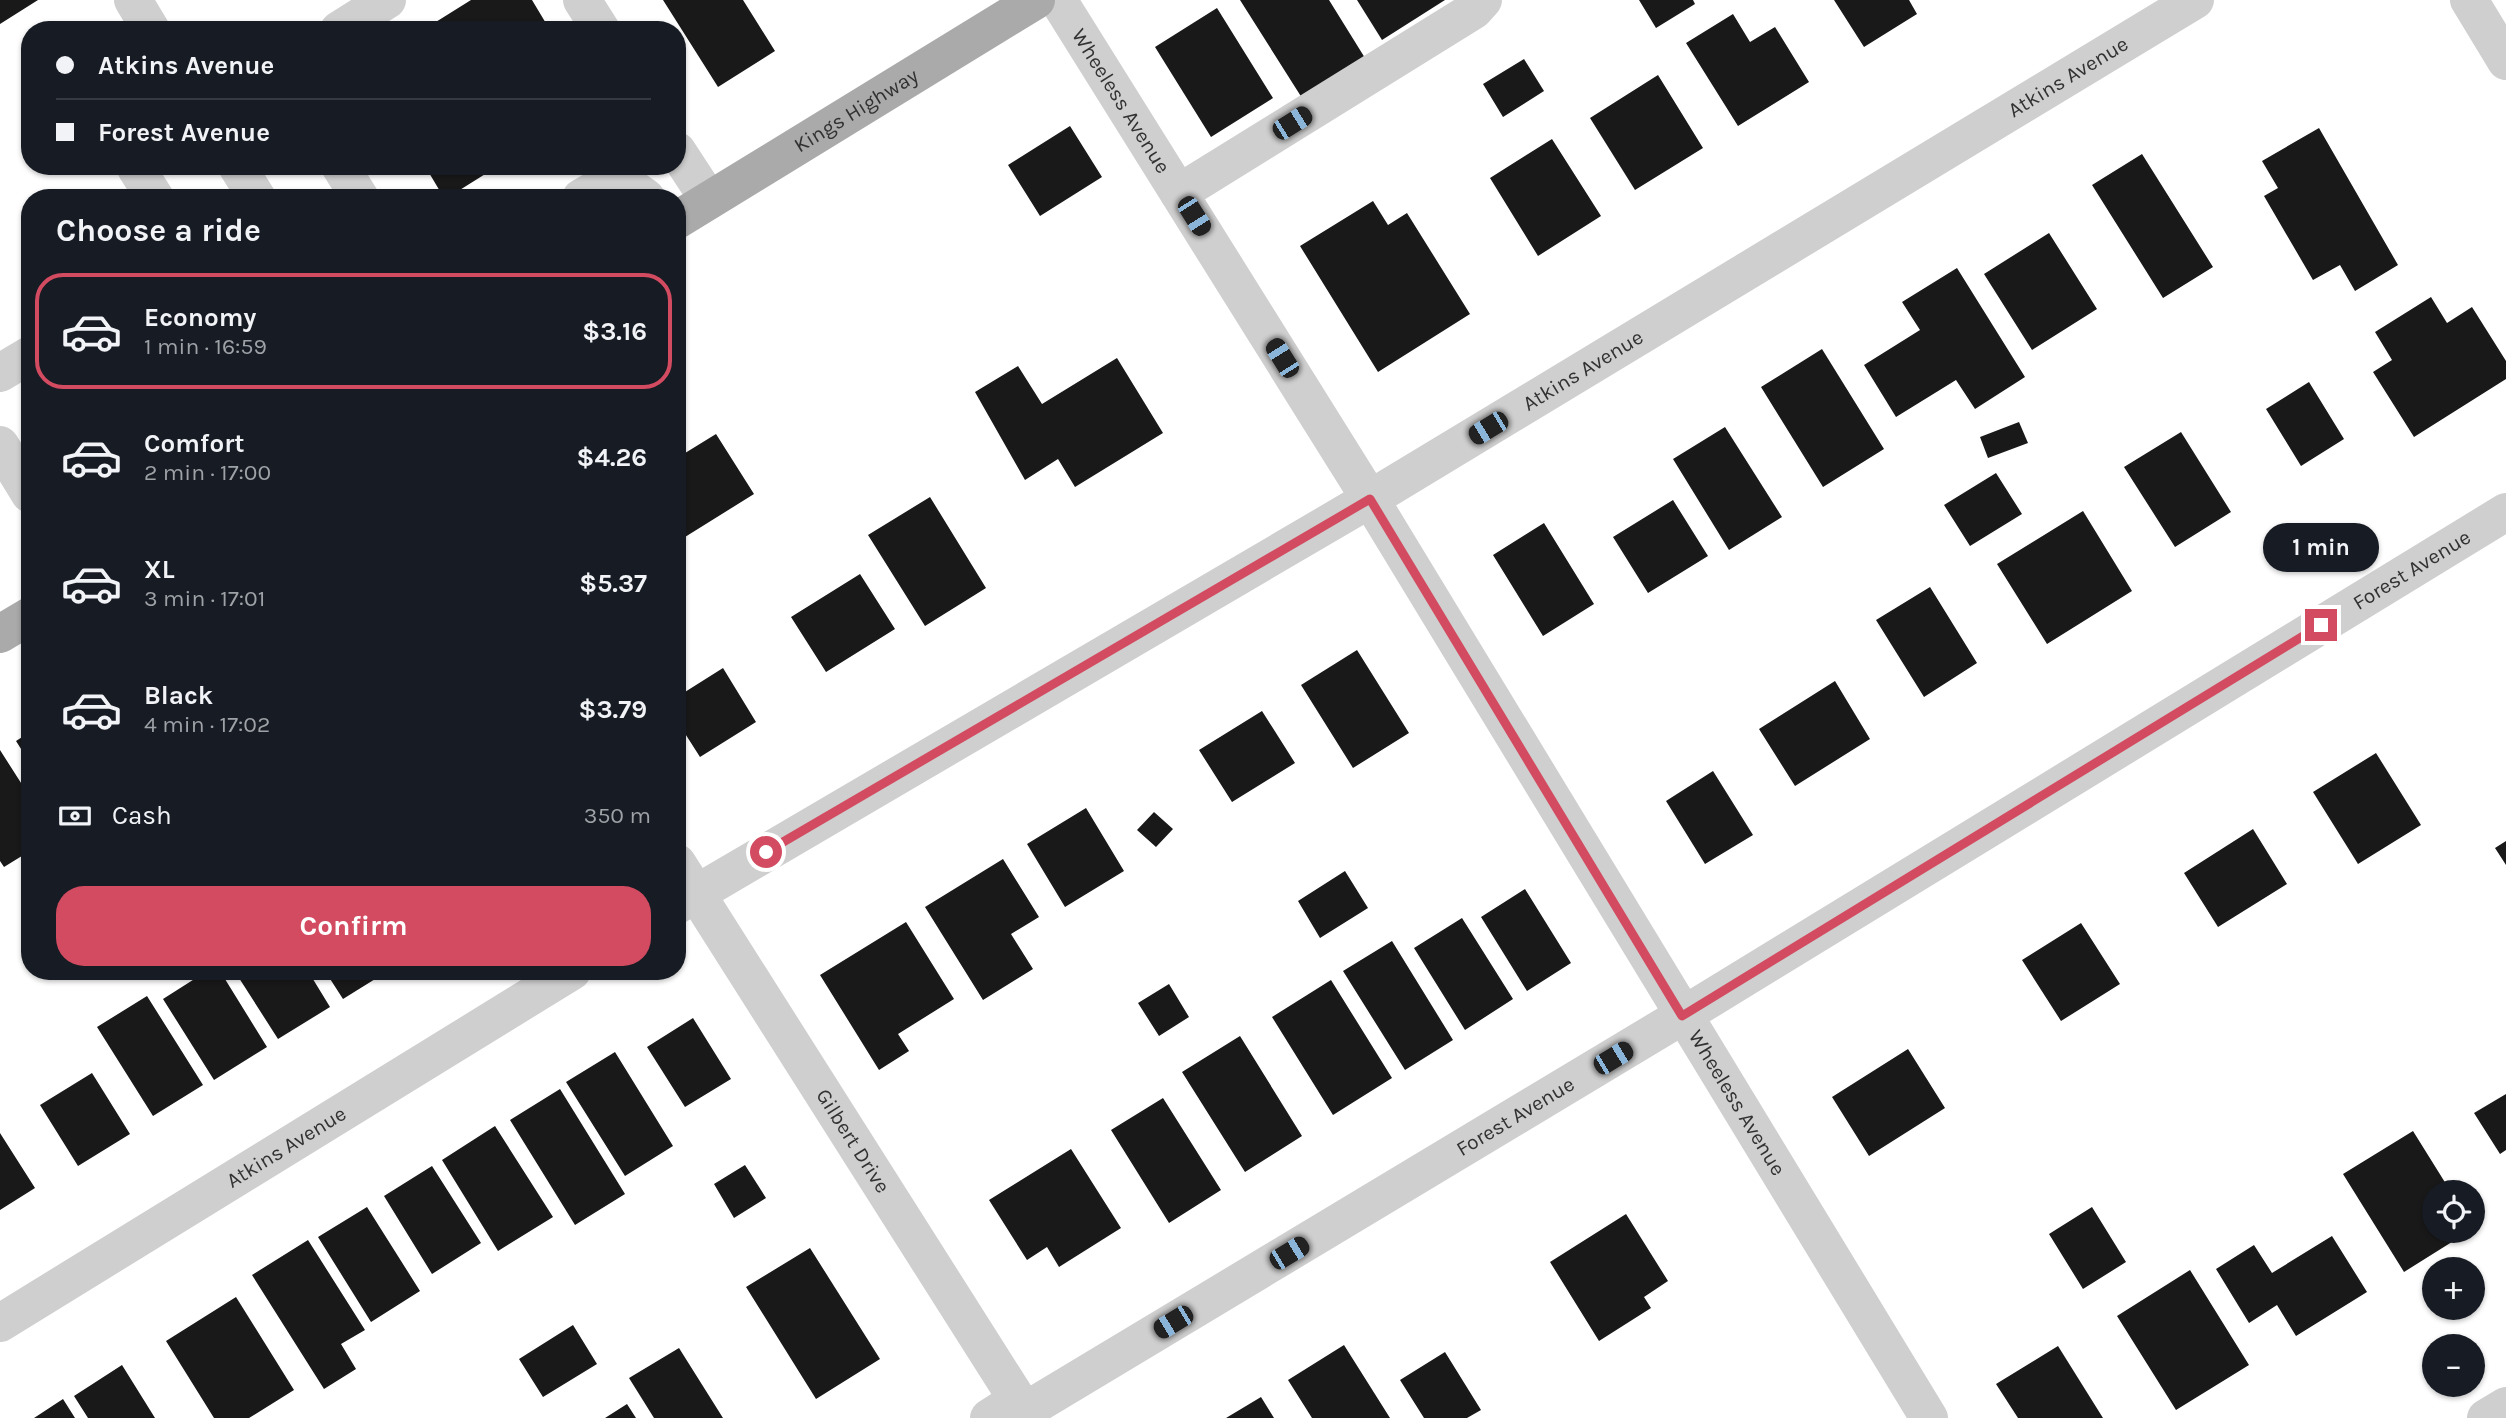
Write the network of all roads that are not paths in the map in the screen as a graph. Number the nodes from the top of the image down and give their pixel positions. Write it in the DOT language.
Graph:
graph roads {
  1 [pos="133,0"];
  2 [pos="387,0"];
  3 [pos="582,0"];
  4 [pos="1036,0"];
  5 [pos="1058,0"];
  6 [pos="1483,0"];
  7 [pos="2194,0"];
  8 [pos="2469,0"];
  9 [pos="146,21"];
  10 [pos="353,21"];
  11 [pos="595,21"];
  12 [pos="2506,61"];
  13 [pos="684,175"];
  14 [pos="596,189"];
  15 [pos="634,189"];
  16 [pos="1179,193"];
  17 [pos="693,210"];
  18 [pos="0,445"];
  19 [pos="21,479"];
  20 [pos="1370,499"];
  21 [pos="2506,512"];
  22 [pos="21,622"];
  23 [pos="0,635"];
  24 [pos="686,886"];
  25 [pos="686,890"];
  26 [pos="557,980"];
  27 [pos="1682,1016"];
  28 [pos="0,1323"];
  29 [pos="2506,1406"];
  30 [pos="1015,1412"];
  31 [pos="1929,1418"];
  32 [pos="2486,1418"];
  1 -- 9 [label="street"];
  2 -- 10 [label="street"];
  3 -- 11 [label="street"];
  4 -- 17 [label="main road, Kings Highway"];
  5 -- 16 [label="street, Wheeless Avenue"];
  6 -- 16 [label="street"];
  7 -- 20 [label="street, Atkins Avenue"];
  8 -- 12 [label="street"];
  13 -- 17 [label="street"];
  14 -- 15 [label="street"];
  16 -- 20 [label="street, Wheeless Avenue"];
  18 -- 19 [label="street"];
  20 -- 24 [label="street, Atkins Avenue"];
  20 -- 27 [label="street, Wheeless Avenue"];
  21 -- 27 [label="street, Forest Avenue"];
  22 -- 23 [label="main road"];
  25 -- 30 [label="street, Gilbert Drive"];
  26 -- 28 [label="street, Atkins Avenue"];
  27 -- 30 [label="street, Forest Avenue"];
  27 -- 31 [label="street, Wheeless Avenue"];
  29 -- 32 [label="street"];
}
